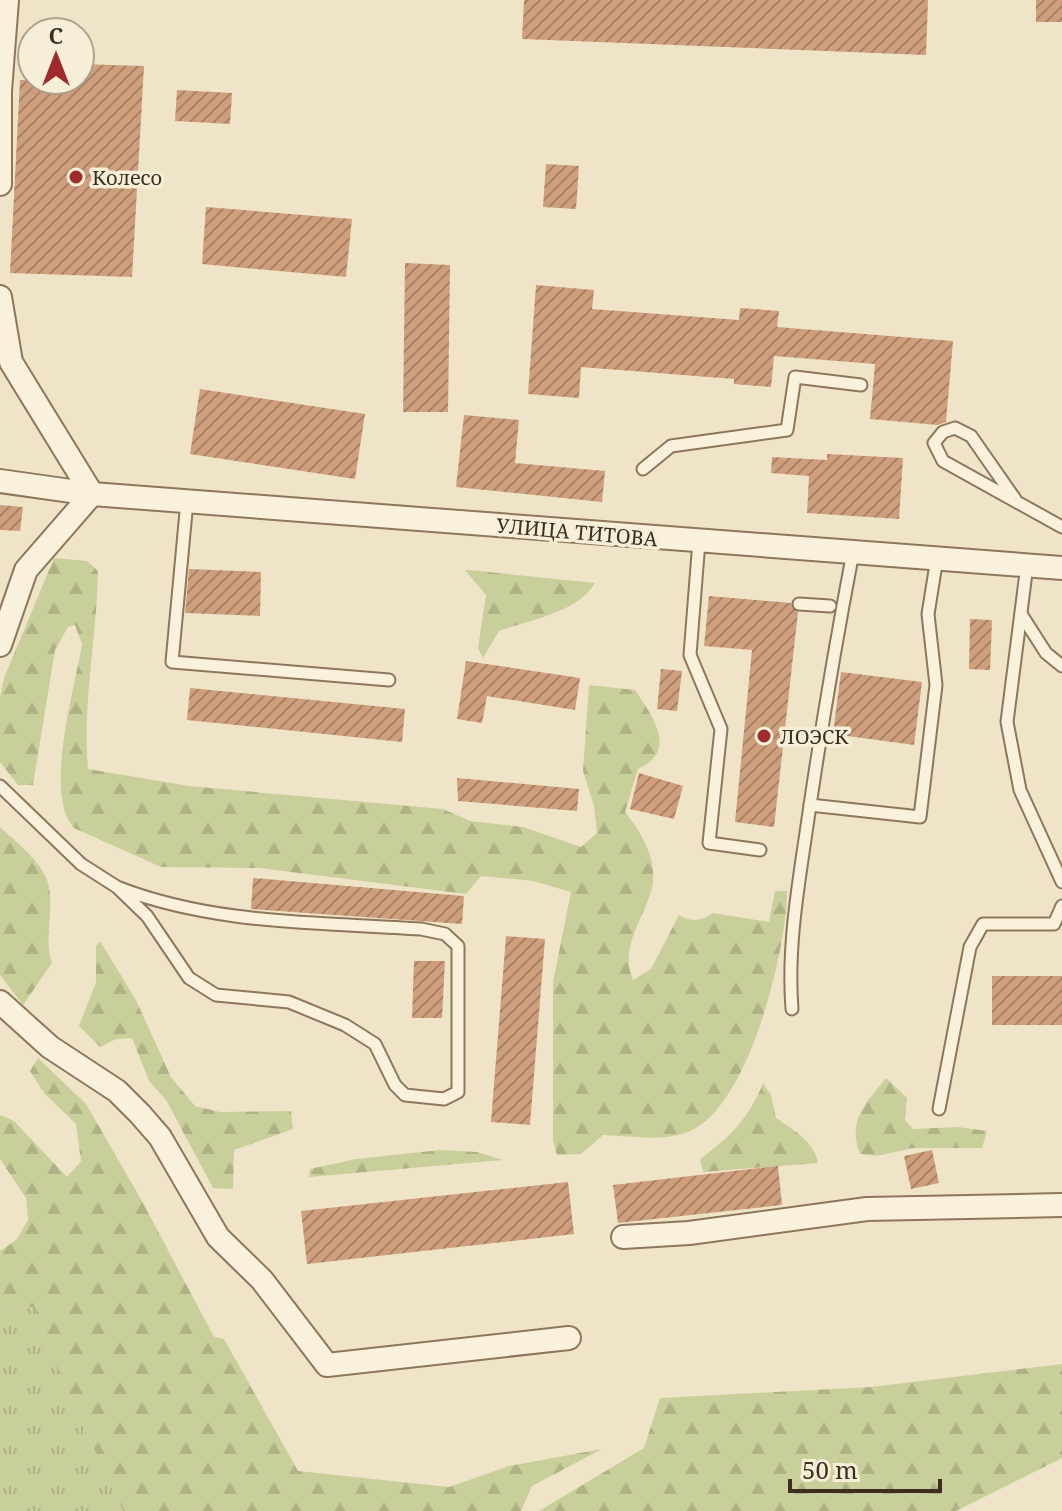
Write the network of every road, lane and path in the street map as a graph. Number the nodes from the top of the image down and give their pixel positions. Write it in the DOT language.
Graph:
graph roads {
  1 [pos="7,0"];
  2 [pos="0,184"];
  3 [pos="0,297"];
  4 [pos="861,385"];
  5 [pos="643,469"];
  6 [pos="0,481"];
  7 [pos="92,494"];
  8 [pos="1015,499"];
  9 [pos="187,501"];
  10 [pos="1062,527"];
  11 [pos="699,541"];
  12 [pos="853,552"];
  13 [pos="937,558"];
  14 [pos="1027,565"];
  15 [pos="1062,568"];
  16 [pos="799,604"];
  17 [pos="830,606"];
  18 [pos="1021,614"];
  19 [pos="0,645"];
  20 [pos="1062,666"];
  21 [pos="389,680"];
  22 [pos="0,786"];
  23 [pos="810,805"];
  24 [pos="760,850"];
  25 [pos="1062,882"];
  26 [pos="117,887"];
  27 [pos="1062,906"];
  28 [pos="0,1002"];
  29 [pos="792,1009"];
  30 [pos="939,1109"];
  31 [pos="1062,1205"];
  32 [pos="623,1237"];
  33 [pos="569,1338"];
  1 -- 2 [label="street"];
  3 -- 7 [label="street"];
  4 -- 5 [label="lane"];
  6 -- 7 [label="street, УЛИЦА ТИТОВА"];
  7 -- 9 [label="street, УЛИЦА ТИТОВА"];
  7 -- 19 [label="street"];
  8 -- 8 [label="lane"];
  8 -- 10 [label="lane"];
  9 -- 11 [label="street, УЛИЦА ТИТОВА"];
  9 -- 21 [label="lane"];
  11 -- 12 [label="street, УЛИЦА ТИТОВА"];
  11 -- 24 [label="lane"];
  12 -- 13 [label="street, УЛИЦА ТИТОВА"];
  12 -- 23 [label="lane"];
  13 -- 14 [label="street, УЛИЦА ТИТОВА"];
  13 -- 23 [label="lane"];
  14 -- 15 [label="street, УЛИЦА ТИТОВА"];
  14 -- 18 [label="lane"];
  16 -- 17 [label="lane"];
  18 -- 20 [label="lane"];
  18 -- 25 [label="lane"];
  22 -- 26 [label="lane"];
  23 -- 29 [label="lane"];
  26 -- 26 [label="lane"];
  27 -- 30 [label="lane"];
  28 -- 33 [label="street"];
  31 -- 32 [label="street"];
}
